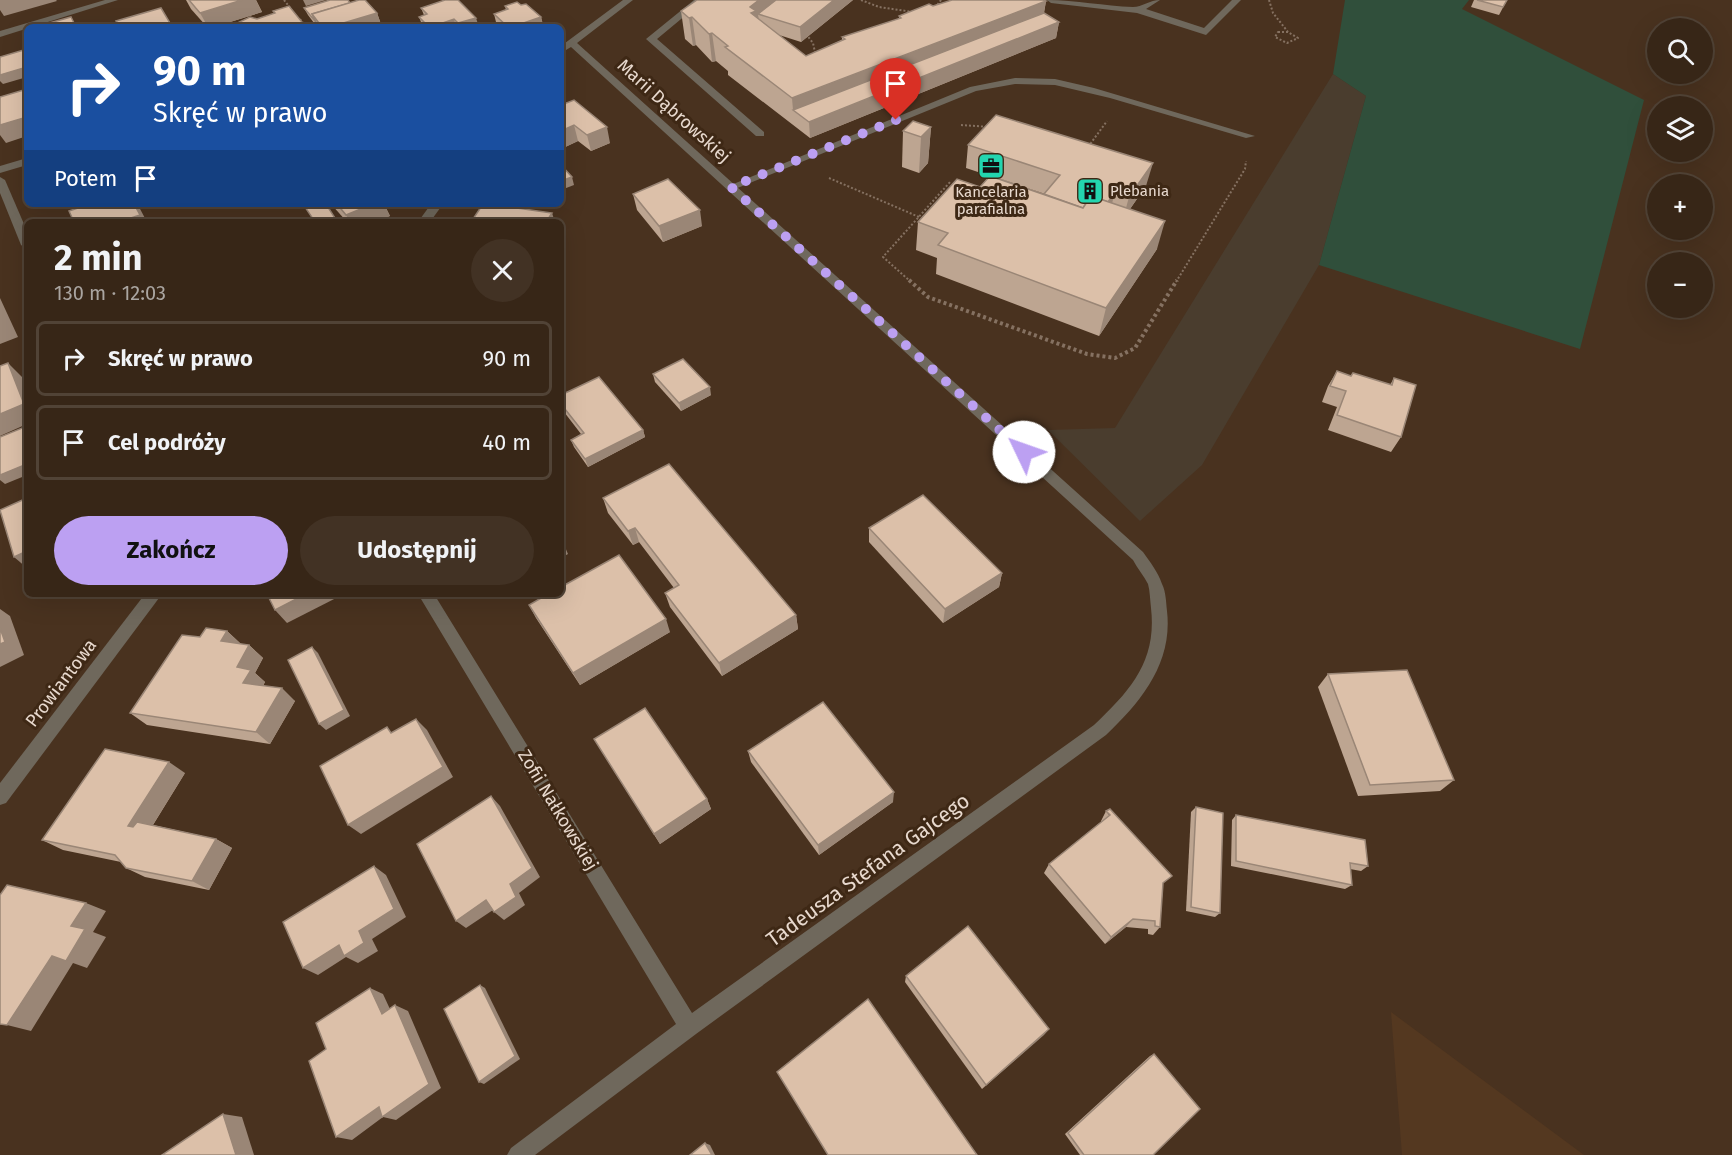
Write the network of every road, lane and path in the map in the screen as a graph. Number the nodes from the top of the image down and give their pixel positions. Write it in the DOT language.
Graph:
graph roads {
  1 [pos="114,0"];
  2 [pos="284,0"];
  3 [pos="628,0"];
  4 [pos="700,0"];
  5 [pos="861,0"];
  6 [pos="941,0"];
  7 [pos="1051,0"];
  8 [pos="1156,0"];
  9 [pos="1238,0"];
  10 [pos="1269,0"];
  11 [pos="291,9"];
  12 [pos="1137,10"];
  13 [pos="921,13"];
  14 [pos="930,14"];
  15 [pos="299,18"];
  16 [pos="34,24"];
  17 [pos="304,24"];
  18 [pos="24,27"];
  19 [pos="1288,32"];
  20 [pos="805,33"];
  21 [pos="0,34"];
  22 [pos="571,42"];
  23 [pos="564,48"];
  24 [pos="816,54"];
  25 [pos="805,55"];
  26 [pos="816,62"];
  27 [pos="1123,99"];
  28 [pos="916,111"];
  29 [pos="998,128"];
  30 [pos="760,134"];
  31 [pos="1250,136"];
  32 [pos="1085,150"];
  33 [pos="24,162"];
  34 [pos="0,170"];
  35 [pos="0,180"];
  36 [pos="834,181"];
  37 [pos="950,182"];
  38 [pos="731,187"];
  39 [pos="919,217"];
  40 [pos="24,237"];
  41 [pos="1148,573"];
  42 [pos="152,597"];
  43 [pos="428,597"];
  44 [pos="0,797"];
  45 [pos="689,1026"];
  46 [pos="518,1155"];
  1 -- 16 [label="street"];
  2 -- 11 [label="path"];
  3 -- 22 [label="street"];
  4 -- 30 [label="street"];
  5 -- 13 [label="path"];
  6 -- 14 [label="path"];
  7 -- 12 [label="street"];
  8 -- 12 [label="street"];
  9 -- 12 [label="street"];
  10 -- 19 [label="path"];
  15 -- 17 [label="path"];
  18 -- 21 [label="street"];
  19 -- 19 [label="path"];
  20 -- 24 [label="path"];
  22 -- 23 [label="street"];
  22 -- 38 [label="street, Marii Dąbrowskiej"];
  24 -- 25 [label="path"];
  24 -- 26 [label="path"];
  27 -- 28 [label="street"];
  27 -- 31 [label="street"];
  27 -- 32 [label="path"];
  28 -- 29 [label="path"];
  28 -- 38 [label="street"];
  31 -- 39 [label="path"];
  33 -- 34 [label="street"];
  35 -- 40 [label="street"];
  36 -- 39 [label="path"];
  37 -- 39 [label="path"];
  38 -- 41 [label="street, Marii Dąbrowskiej"];
  41 -- 45 [label="street, Tadeusza Stefana Gajcego"];
  42 -- 44 [label="street, Prowiantowa"];
  43 -- 45 [label="street, Zofii Nałkowskiej"];
  45 -- 46 [label="street, Tadeusza Stefana Gajcego"];
}
